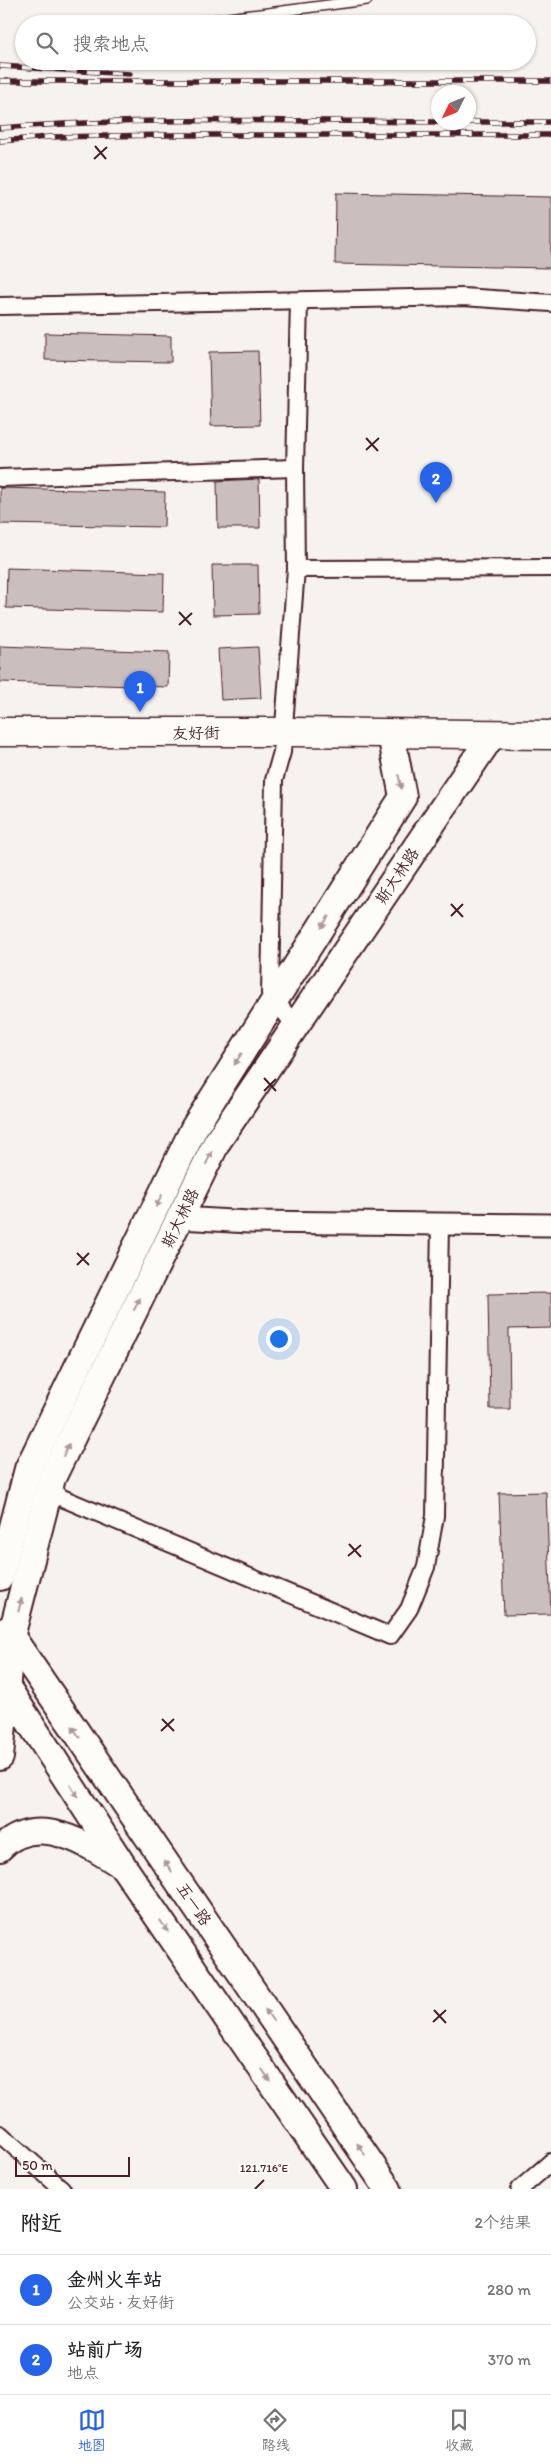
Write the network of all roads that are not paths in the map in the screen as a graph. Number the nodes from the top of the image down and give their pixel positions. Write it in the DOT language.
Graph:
graph roads {
  1 [pos="367,0"];
  2 [pos="251,15"];
  3 [pos="299,301"];
  4 [pos="551,302"];
  5 [pos="0,306"];
  6 [pos="295,468"];
  7 [pos="0,478"];
  8 [pos="551,568"];
  9 [pos="296,569"];
  10 [pos="0,732"];
  11 [pos="284,732"];
  12 [pos="391,734"];
  13 [pos="492,735"];
  14 [pos="551,735"];
  15 [pos="275,1000"];
  16 [pos="295,1026"];
  17 [pos="180,1218"];
  18 [pos="440,1224"];
  19 [pos="551,1225"];
  20 [pos="28,1469"];
  21 [pos="48,1492"];
  22 [pos="0,1511"];
  23 [pos="0,1577"];
  24 [pos="6,1628"];
  25 [pos="3,1681"];
  26 [pos="0,1757"];
  27 [pos="0,1849"];
  28 [pos="125,1870"];
  29 [pos="0,2134"];
  30 [pos="551,2162"];
  31 [pos="62,2189"];
  32 [pos="344,2189"];
  33 [pos="388,2189"];
  34 [pos="520,2189"];
  1 -- 2 [label="lane"];
  3 -- 4 [label="street"];
  3 -- 5 [label="street"];
  3 -- 6 [label="street"];
  6 -- 7 [label="street"];
  6 -- 9 [label="street"];
  8 -- 9 [label="street"];
  9 -- 11 [label="street"];
  10 -- 11 [label="highway, 友好街"];
  11 -- 12 [label="highway, 友好街"];
  11 -- 15 [label="street"];
  12 -- 13 [label="highway, 友好街"];
  12 -- 15 [label="main road, 斯大林路, one-way"];
  13 -- 14 [label="highway, 友好街"];
  13 -- 16 [label="main road, 斯大林路"];
  15 -- 16 [label="street"];
  15 -- 20 [label="main road, 斯大林路, one-way"];
  17 -- 16 [label="main road, 斯大林路, one-way"];
  17 -- 18 [label="street"];
  21 -- 17 [label="main road, 斯大林路, one-way"];
  18 -- 19 [label="street"];
  18 -- 21 [label="street"];
  20 -- 22 [label="main road"];
  20 -- 23 [label="main road, 斯大林路"];
  24 -- 21 [label="main road, 斯大林路, one-way"];
  24 -- 25 [label="main road, 斯大林路"];
  33 -- 24 [label="main road, 五一路, one-way"];
  25 -- 26 [label="main road, 斯大林路"];
  25 -- 28 [label="main road, one-way"];
  27 -- 28 [label="main road"];
  28 -- 32 [label="main road, one-way"];
  29 -- 31 [label="street"];
  30 -- 34 [label="street"];
}
